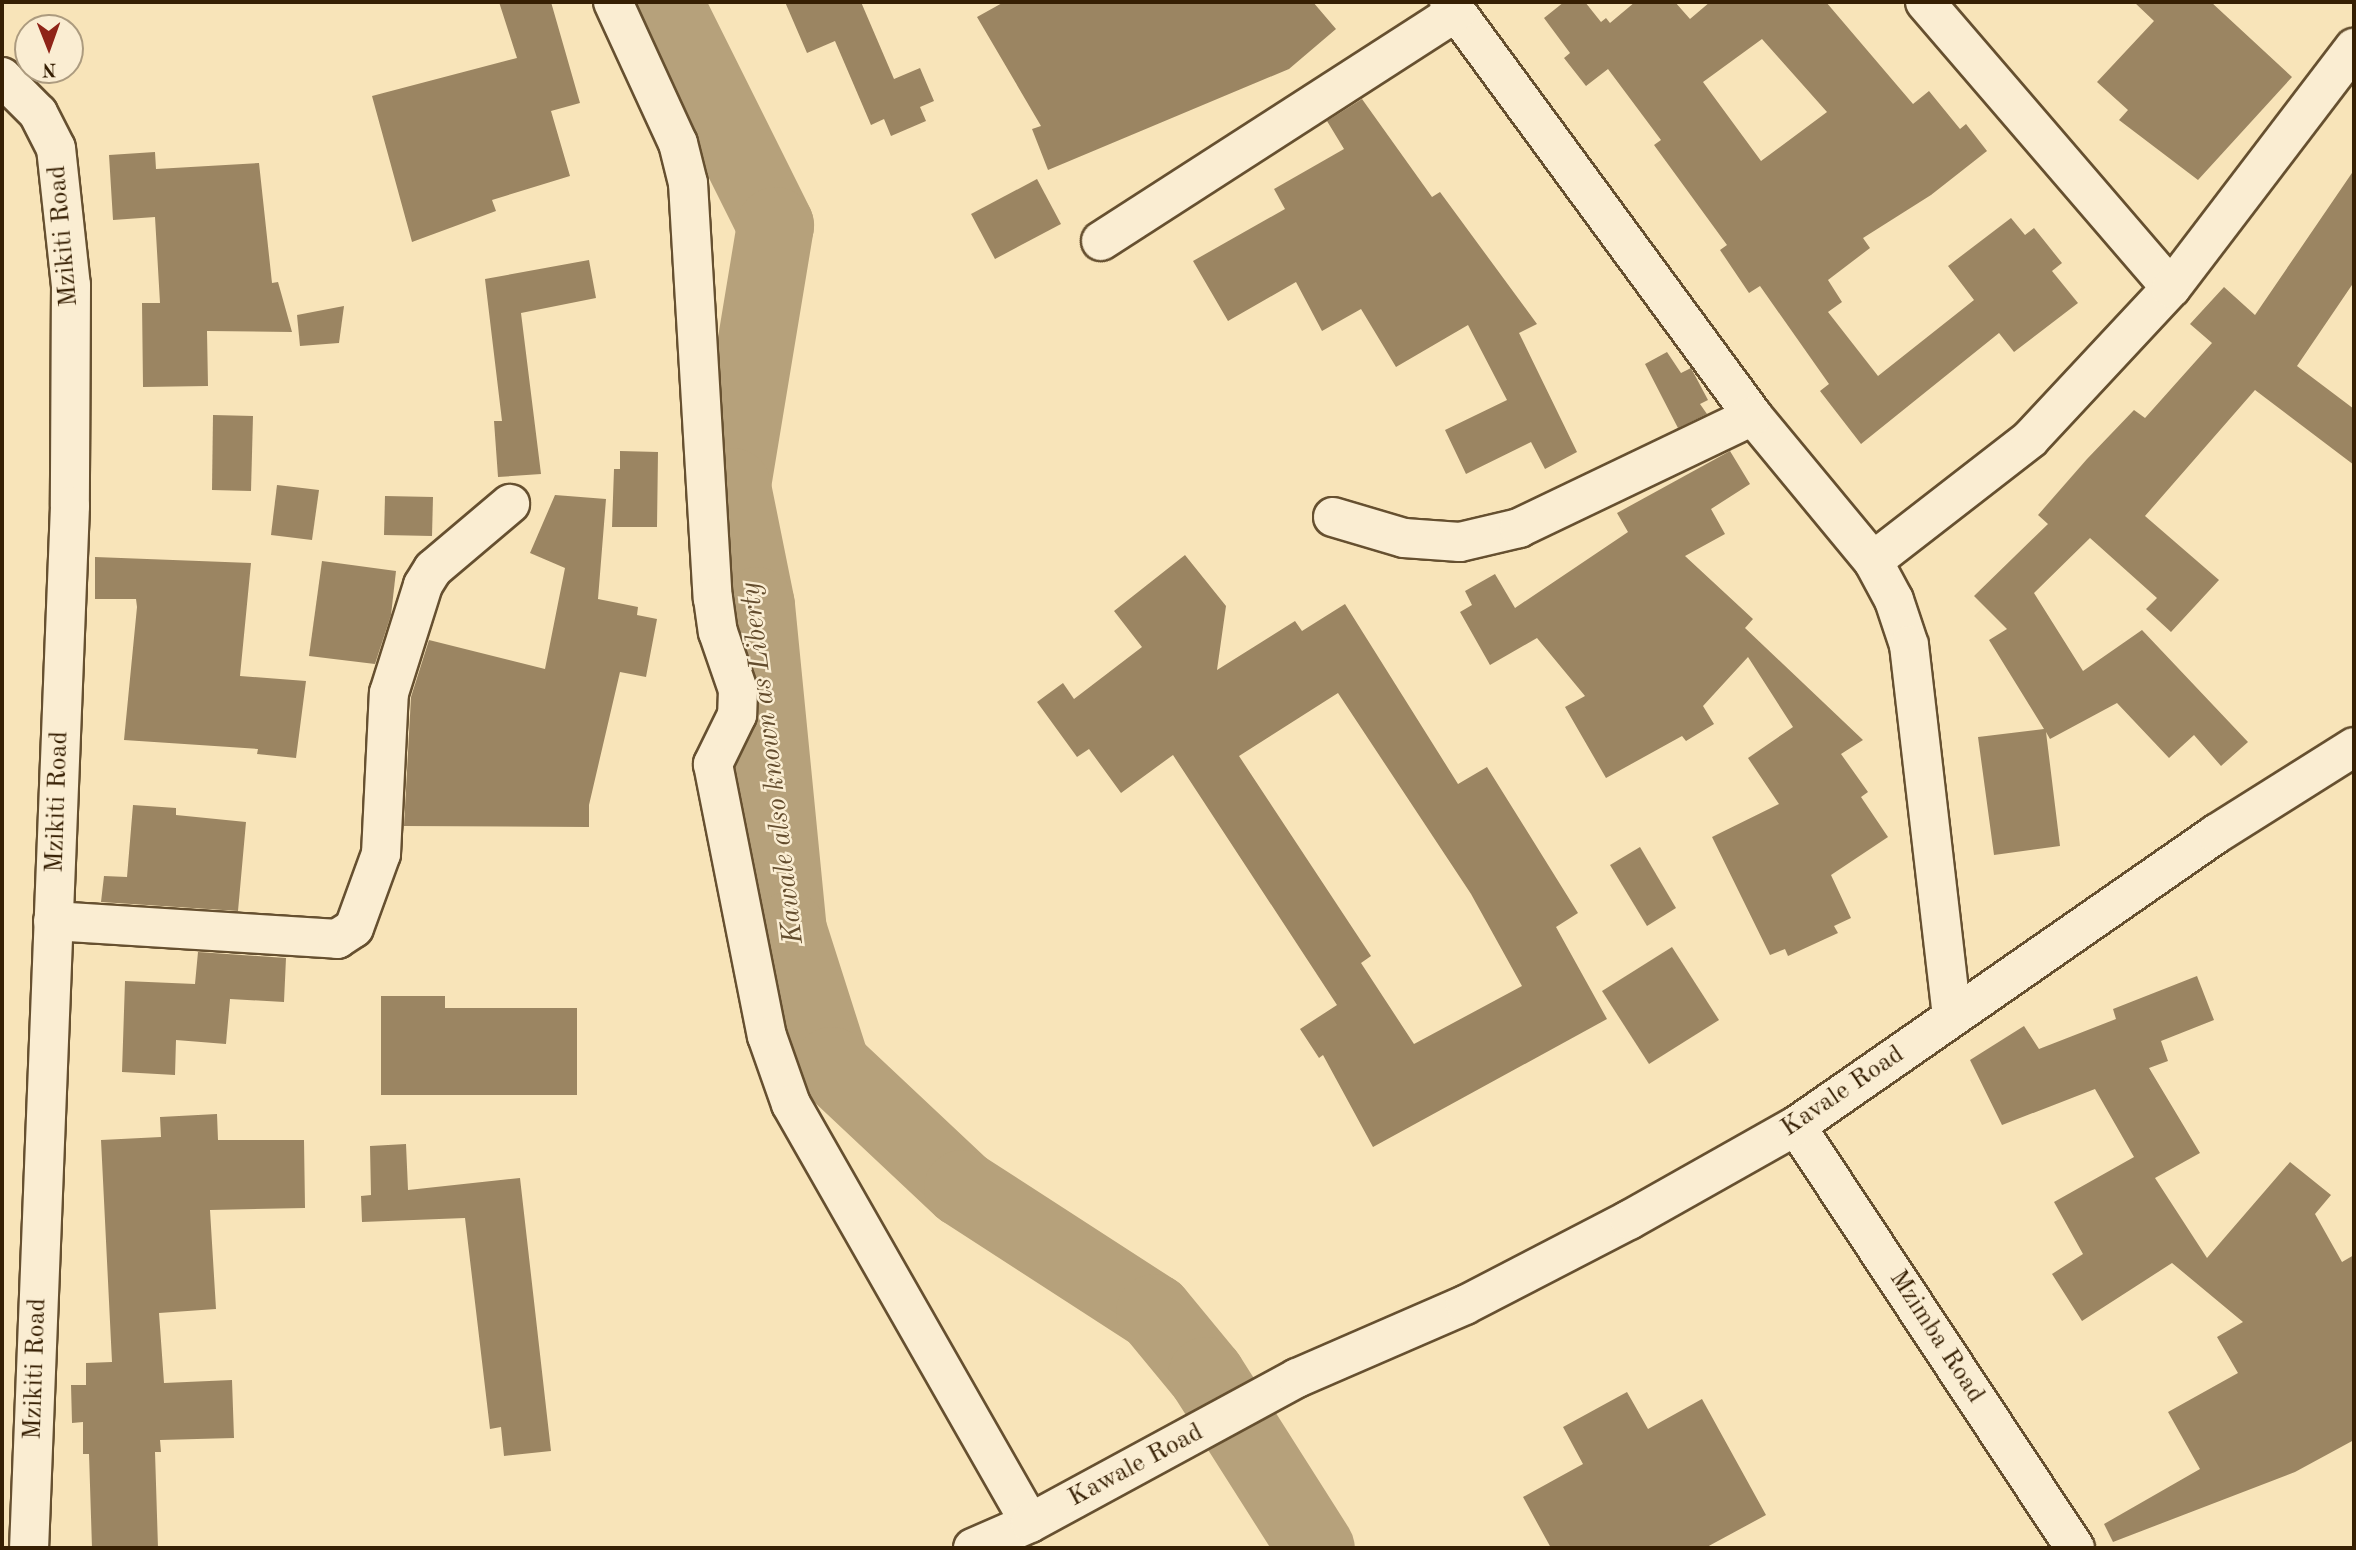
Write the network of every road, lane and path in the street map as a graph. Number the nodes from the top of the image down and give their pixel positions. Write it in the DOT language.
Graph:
graph roads {
  1 [pos="613,2"];
  2 [pos="1925,2"];
  3 [pos="1452,7"];
  4 [pos="2354,48"];
  5 [pos="2,77"];
  6 [pos="1101,241"];
  7 [pos="2171,288"];
  8 [pos="1753,416"];
  9 [pos="510,505"];
  10 [pos="1333,517"];
  11 [pos="1872,561"];
  12 [pos="2354,747"];
  13 [pos="53,921"];
  14 [pos="1952,1017"];
  15 [pos="1796,1126"];
  16 [pos="1297,1378"];
  17 [pos="1030,1523"];
  18 [pos="29,1548"];
  19 [pos="973,1548"];
  20 [pos="2075,1548"];
  1 -- 17 [label="street"];
  2 -- 7 [label="street"];
  3 -- 6 [label="street"];
  3 -- 8 [label="street"];
  4 -- 7 [label="street"];
  5 -- 13 [label="street, Mzikiti Road"];
  7 -- 11 [label="street"];
  8 -- 10 [label="street"];
  8 -- 11 [label="street"];
  9 -- 13 [label="street"];
  11 -- 14 [label="street"];
  12 -- 14 [label="street, Kavale Road"];
  13 -- 18 [label="street, Mzikiti Road"];
  14 -- 15 [label="street, Kavale Road"];
  15 -- 16 [label="street, Kavale Road"];
  15 -- 20 [label="street, Mzimba Road"];
  16 -- 17 [label="street, Kawale Road"];
  17 -- 19 [label="street, Kawale Road"];
}
